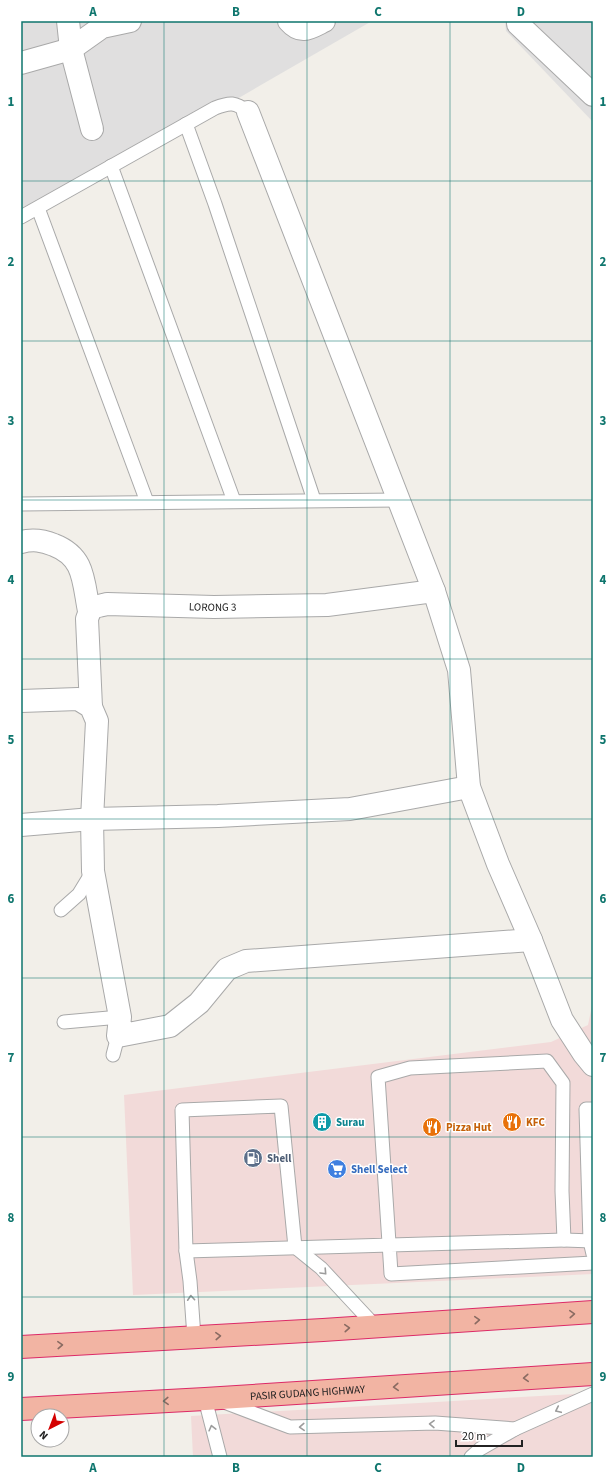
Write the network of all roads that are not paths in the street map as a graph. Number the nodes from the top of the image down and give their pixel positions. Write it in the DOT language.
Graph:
graph roads {
  1 [pos="68,21"];
  2 [pos="130,21"];
  3 [pos="289,21"];
  4 [pos="324,21"];
  5 [pos="518,21"];
  6 [pos="71,49"];
  7 [pos="21,63"];
  8 [pos="593,95"];
  9 [pos="248,112"];
  10 [pos="186,124"];
  11 [pos="92,129"];
  12 [pos="111,166"];
  13 [pos="38,208"];
  14 [pos="21,217"];
  15 [pos="314,500"];
  16 [pos="398,500"];
  17 [pos="234,501"];
  18 [pos="147,502"];
  19 [pos="21,504"];
  20 [pos="21,542"];
  21 [pos="434,591"];
  22 [pos="89,611"];
  23 [pos="21,701"];
  24 [pos="91,707"];
  25 [pos="469,786"];
  26 [pos="92,819"];
  27 [pos="21,825"];
  28 [pos="93,871"];
  29 [pos="62,910"];
  30 [pos="531,940"];
  31 [pos="64,1022"];
  32 [pos="117,1036"];
  33 [pos="593,1065"];
  34 [pos="593,1109"];
  35 [pos="564,1240"];
  36 [pos="591,1241"];
  37 [pos="389,1244"];
  38 [pos="295,1247"];
  39 [pos="186,1251"];
  40 [pos="593,1254"];
  41 [pos="593,1263"];
  42 [pos="593,1312"];
  43 [pos="375,1326"];
  44 [pos="194,1337"];
  45 [pos="21,1347"];
  46 [pos="593,1374"];
  47 [pos="593,1394"];
  48 [pos="210,1399"];
  49 [pos="21,1409"];
  50 [pos="515,1429"];
  51 [pos="220,1457"];
  52 [pos="471,1457"];
  1 -- 6 [label="street"];
  2 -- 6 [label="street"];
  3 -- 4 [label="street"];
  5 -- 8 [label="street"];
  6 -- 7 [label="street"];
  6 -- 11 [label="street"];
  9 -- 10 [label="lane"];
  9 -- 16 [label="street"];
  10 -- 12 [label="lane"];
  10 -- 15 [label="lane"];
  12 -- 13 [label="lane"];
  12 -- 17 [label="lane"];
  13 -- 14 [label="lane"];
  13 -- 18 [label="lane"];
  15 -- 16 [label="lane"];
  15 -- 17 [label="lane"];
  16 -- 21 [label="street"];
  17 -- 18 [label="lane"];
  18 -- 19 [label="lane"];
  20 -- 22 [label="street"];
  21 -- 22 [label="street, LORONG 3"];
  21 -- 25 [label="street"];
  22 -- 24 [label="street"];
  23 -- 24 [label="street"];
  24 -- 26 [label="street"];
  25 -- 26 [label="street"];
  25 -- 30 [label="street"];
  26 -- 27 [label="street"];
  26 -- 28 [label="street"];
  28 -- 29 [label="lane"];
  28 -- 32 [label="street"];
  30 -- 32 [label="street"];
  30 -- 33 [label="street"];
  31 -- 32 [label="lane"];
  34 -- 36 [label="lane"];
  35 -- 36 [label="lane"];
  35 -- 37 [label="lane"];
  35 -- 37 [label="lane"];
  36 -- 40 [label="lane"];
  37 -- 38 [label="lane"];
  37 -- 41 [label="lane"];
  38 -- 39 [label="lane"];
  38 -- 39 [label="lane"];
  38 -- 43 [label="lane, one-way"];
  44 -- 39 [label="lane, one-way"];
  43 -- 42 [label="highway, one-way"];
  44 -- 43 [label="highway, one-way"];
  45 -- 44 [label="highway, one-way"];
  46 -- 48 [label="highway, PASIR GUDANG HIGHWAY, one-way"];
  47 -- 50 [label="lane, one-way"];
  48 -- 49 [label="highway, PASIR GUDANG HIGHWAY, one-way"];
  50 -- 48 [label="lane, one-way"];
  51 -- 48 [label="lane, one-way"];
  50 -- 52 [label="lane"];
}
